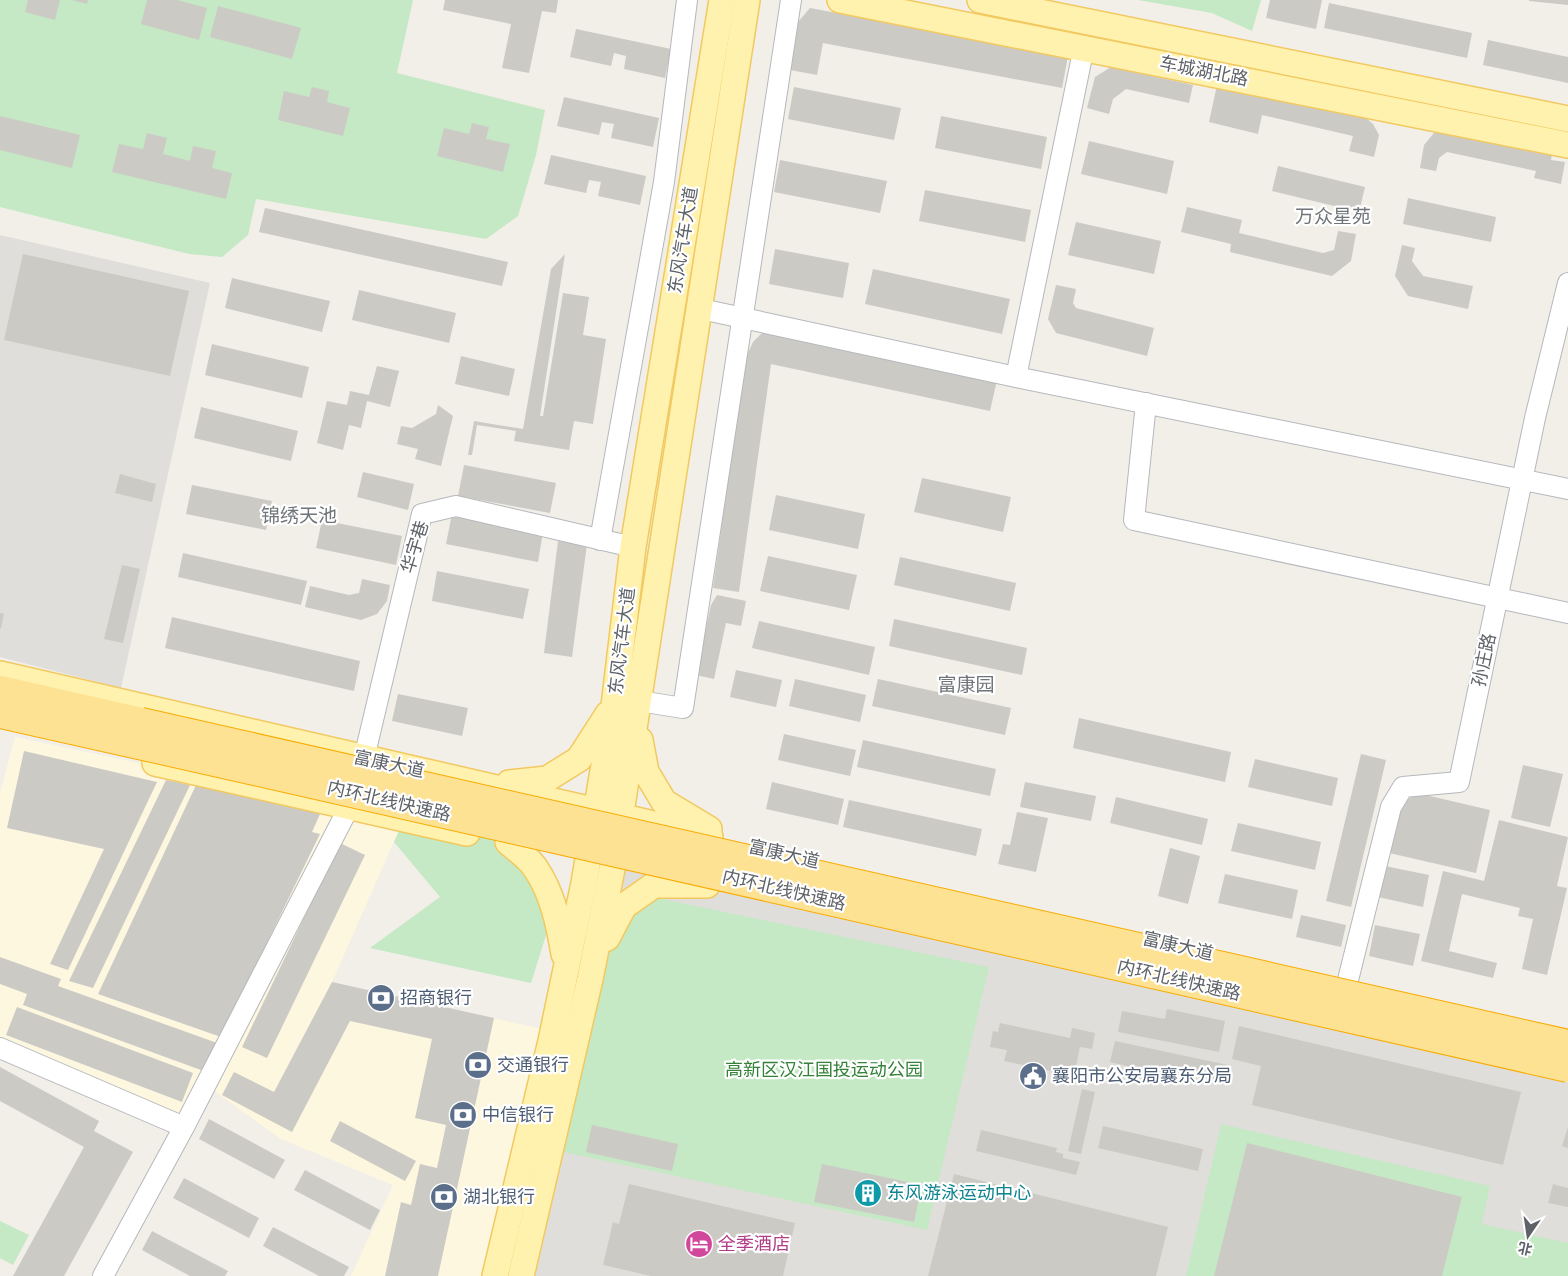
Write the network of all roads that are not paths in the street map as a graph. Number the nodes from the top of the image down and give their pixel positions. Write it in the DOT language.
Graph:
graph roads {
  1 [pos="687,0"];
  2 [pos="722,0"];
  3 [pos="747,0"];
  4 [pos="791,0"];
  5 [pos="840,0"];
  6 [pos="980,0"];
  7 [pos="1084,47"];
  8 [pos="1568,119"];
  9 [pos="1568,145"];
  10 [pos="1568,283"];
  11 [pos="701,309"];
  12 [pos="742,317"];
  13 [pos="1016,377"];
  14 [pos="1146,403"];
  15 [pos="1522,479"];
  16 [pos="1568,489"];
  17 [pos="600,540"];
  18 [pos="633,547"];
  19 [pos="1498,597"];
  20 [pos="1568,613"];
  21 [pos="0,674"];
  22 [pos="0,690"];
  23 [pos="614,706"];
  24 [pos="638,709"];
  25 [pos="0,714"];
  26 [pos="0,727"];
  27 [pos="364,758"];
  28 [pos="489,786"];
  29 [pos="349,807"];
  30 [pos="597,810"];
  31 [pos="622,816"];
  32 [pos="508,842"];
  33 [pos="730,842"];
  34 [pos="588,859"];
  35 [pos="613,864"];
  36 [pos="706,885"];
  37 [pos="592,967"];
  38 [pos="566,970"];
  39 [pos="1347,984"];
  40 [pos="1568,1033"];
  41 [pos="1568,1044"];
  42 [pos="0,1048"];
  43 [pos="1568,1068"];
  44 [pos="1568,1077"];
  45 [pos="184,1127"];
  46 [pos="102,1276"];
  47 [pos="495,1276"];
  48 [pos="521,1276"];
  1 -- 17 [label="street"];
  2 -- 18 [label="main road, 东风汽车大道"];
  3 -- 11 [label="main road, 东风汽车大道"];
  4 -- 12 [label="street"];
  5 -- 7 [label="main road, 车城湖北路"];
  6 -- 8 [label="main road, 车城湖北路"];
  7 -- 9 [label="main road, 车城湖北路"];
  7 -- 13 [label="street"];
  10 -- 15 [label="street, 孙庄路"];
  11 -- 12 [label="street"];
  11 -- 24 [label="main road, 东风汽车大道"];
  12 -- 13 [label="street"];
  12 -- 24 [label="street"];
  13 -- 14 [label="street"];
  14 -- 15 [label="street"];
  14 -- 19 [label="street"];
  15 -- 16 [label="street"];
  15 -- 19 [label="street, 孙庄路"];
  17 -- 18 [label="street, 华宇巷"];
  17 -- 27 [label="street, 华宇巷"];
  18 -- 23 [label="main road, 东风汽车大道"];
  19 -- 20 [label="street"];
  19 -- 39 [label="street, 孙庄路"];
  21 -- 27 [label="main road, 富康大道"];
  22 -- 41 [label="highway, 内环北线快速路, bridge"];
  23 -- 28 [label="main road"];
  23 -- 30 [label="main road, 东风汽车大道"];
  24 -- 31 [label="main road, 东风汽车大道"];
  24 -- 33 [label="main road"];
  25 -- 43 [label="highway, 内环北线快速路, bridge"];
  26 -- 29 [label="main road"];
  27 -- 28 [label="main road, 富康大道"];
  28 -- 30 [label="main road, 富康大道"];
  29 -- 32 [label="main road"];
  29 -- 45 [label="street"];
  30 -- 31 [label="main road, 富康大道"];
  30 -- 34 [label="main road, 东风汽车大道"];
  31 -- 33 [label="main road, 富康大道"];
  31 -- 35 [label="main road, 东风汽车大道"];
  32 -- 34 [label="main road"];
  32 -- 38 [label="main road"];
  33 -- 39 [label="main road, 富康大道"];
  34 -- 35 [label="main road"];
  34 -- 38 [label="main road, 东风汽车大道"];
  35 -- 36 [label="main road"];
  35 -- 37 [label="main road, 东风汽车大道"];
  36 -- 37 [label="main road"];
  36 -- 44 [label="main road"];
  37 -- 48 [label="main road, 东风汽车大道"];
  38 -- 47 [label="main road, 东风汽车大道"];
  39 -- 40 [label="main road, 富康大道"];
  42 -- 45 [label="street"];
  45 -- 46 [label="street"];
}
